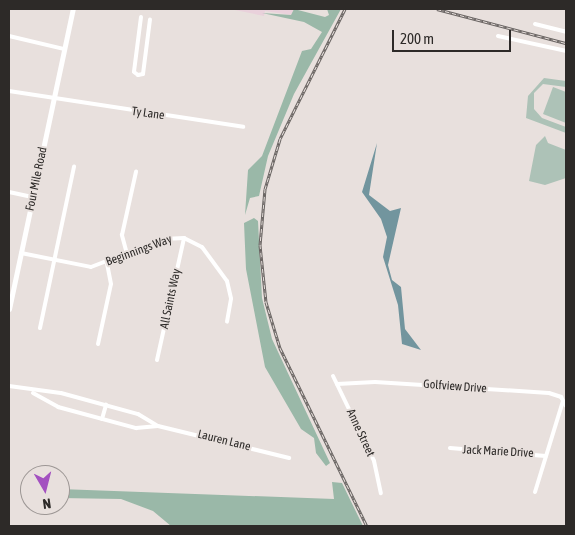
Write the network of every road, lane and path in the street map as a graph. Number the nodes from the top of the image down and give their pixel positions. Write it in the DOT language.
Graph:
graph roads {
  1 [pos="73,9"];
  2 [pos="141,18"];
  3 [pos="150,19"];
  4 [pos="535,24"];
  5 [pos="566,32"];
  6 [pos="9,36"];
  7 [pos="498,36"];
  8 [pos="64,49"];
  9 [pos="566,51"];
  10 [pos="9,92"];
  11 [pos="54,101"];
  12 [pos="243,127"];
  13 [pos="74,167"];
  14 [pos="136,172"];
  15 [pos="9,192"];
  16 [pos="33,197"];
  17 [pos="184,238"];
  18 [pos="21,252"];
  19 [pos="127,254"];
  20 [pos="54,260"];
  21 [pos="107,263"];
  22 [pos="9,309"];
  23 [pos="227,322"];
  24 [pos="40,328"];
  25 [pos="98,344"];
  26 [pos="157,360"];
  27 [pos="333,376"];
  28 [pos="337,384"];
  29 [pos="9,386"];
  30 [pos="33,393"];
  31 [pos="563,401"];
  32 [pos="106,405"];
  33 [pos="566,406"];
  34 [pos="102,419"];
  35 [pos="158,426"];
  36 [pos="450,448"];
  37 [pos="546,456"];
  38 [pos="289,458"];
  39 [pos="535,492"];
  40 [pos="381,493"];
  1 -- 8 [label="street, Four Mile Road"];
  2 -- 3 [label="street"];
  4 -- 5 [label="street"];
  6 -- 8 [label="street"];
  7 -- 9 [label="street"];
  8 -- 11 [label="street, Four Mile Road"];
  10 -- 11 [label="street, Ty Lane"];
  11 -- 12 [label="street, Ty Lane"];
  11 -- 16 [label="street, Four Mile Road"];
  13 -- 20 [label="street"];
  14 -- 19 [label="street"];
  15 -- 16 [label="street"];
  16 -- 18 [label="street, Four Mile Road"];
  17 -- 19 [label="street, Beginnings Way"];
  17 -- 23 [label="street, Beginnings Way"];
  17 -- 26 [label="street, All Saints Way"];
  18 -- 20 [label="street, Beginnings Way"];
  18 -- 22 [label="street, Four Mile Road"];
  19 -- 21 [label="street, Beginnings Way"];
  20 -- 21 [label="street, Beginnings Way"];
  20 -- 24 [label="street"];
  21 -- 25 [label="street"];
  27 -- 28 [label="street, Anne Street"];
  28 -- 31 [label="street, Golfview Drive"];
  28 -- 40 [label="street, Anne Street"];
  29 -- 30 [label="street, Lauren Lane"];
  30 -- 32 [label="street, Lauren Lane"];
  30 -- 34 [label="street, Lauren Lane"];
  31 -- 33 [label="street"];
  31 -- 37 [label="street"];
  32 -- 34 [label="street"];
  32 -- 35 [label="street, Lauren Lane"];
  34 -- 35 [label="street, Lauren Lane"];
  35 -- 38 [label="street, Lauren Lane"];
  36 -- 37 [label="street, Jack Marie Drive"];
  37 -- 39 [label="street"];
}
